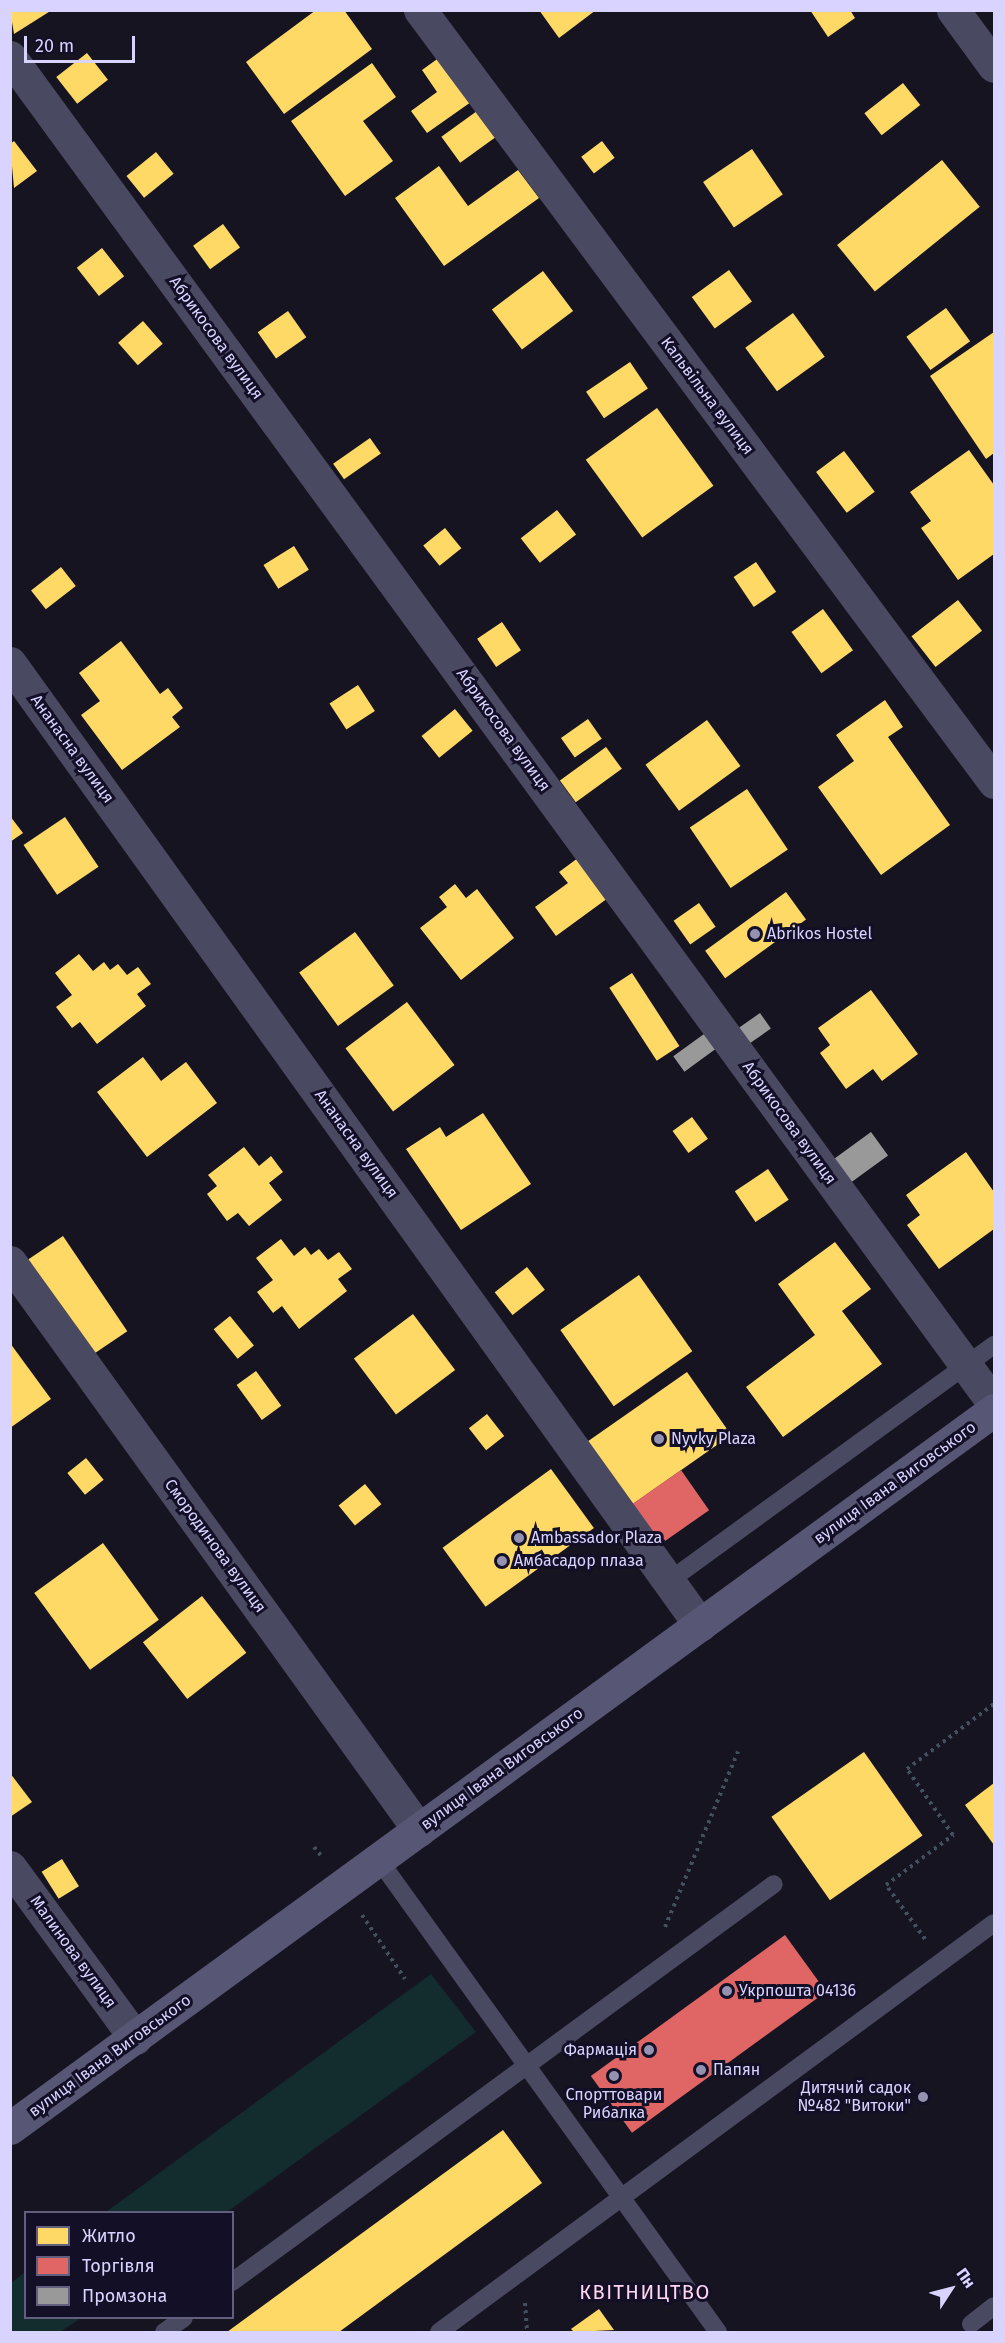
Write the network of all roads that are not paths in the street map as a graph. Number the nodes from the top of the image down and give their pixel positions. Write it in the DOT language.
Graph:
graph roads {
  1 [pos="420,10"];
  2 [pos="953,10"];
  3 [pos="10,57"];
  4 [pos="994,66"];
  5 [pos="10,663"];
  6 [pos="994,782"];
  7 [pos="10,1262"];
  8 [pos="994,1346"];
  9 [pos="967,1366"];
  10 [pos="994,1404"];
  11 [pos="994,1410"];
  12 [pos="669,1581"];
  13 [pos="700,1625"];
  14 [pos="419,1830"];
  15 [pos="379,1860"];
  16 [pos="10,1867"];
  17 [pos="774,1884"];
  18 [pos="994,1923"];
  19 [pos="135,2038"];
  20 [pos="527,2065"];
  21 [pos="10,2128"];
  22 [pos="622,2196"];
  23 [pos="234,2281"];
  24 [pos="994,2306"];
  25 [pos="183,2319"];
  26 [pos="971,2324"];
  27 [pos="164,2332"];
  28 [pos="439,2332"];
  29 [pos="717,2332"];
  1 -- 6 [label="street, Кальвільна вулиця"];
  2 -- 4 [label="street"];
  3 -- 9 [label="street, Абрикосова вулиця"];
  5 -- 12 [label="street, Ананасна вулиця"];
  7 -- 14 [label="street, Смородинова вулиця"];
  8 -- 9 [label="lane"];
  9 -- 10 [label="street, Абрикосова вулиця"];
  9 -- 12 [label="lane"];
  11 -- 13 [label="main road, вулиця Івана Виговського"];
  12 -- 13 [label="street, Ананасна вулиця"];
  13 -- 14 [label="main road, вулиця Івана Виговського"];
  14 -- 15 [label="main road, вулиця Івана Виговського"];
  15 -- 19 [label="main road, вулиця Івана Виговського"];
  15 -- 20 [label="lane"];
  16 -- 19 [label="street, Малинова вулиця"];
  17 -- 20 [label="lane"];
  18 -- 22 [label="lane"];
  19 -- 21 [label="main road, вулиця Івана Виговського"];
  20 -- 22 [label="lane"];
  20 -- 23 [label="lane"];
  22 -- 28 [label="lane"];
  22 -- 29 [label="lane"];
  24 -- 26 [label="lane"];
  25 -- 27 [label="lane"];
}
